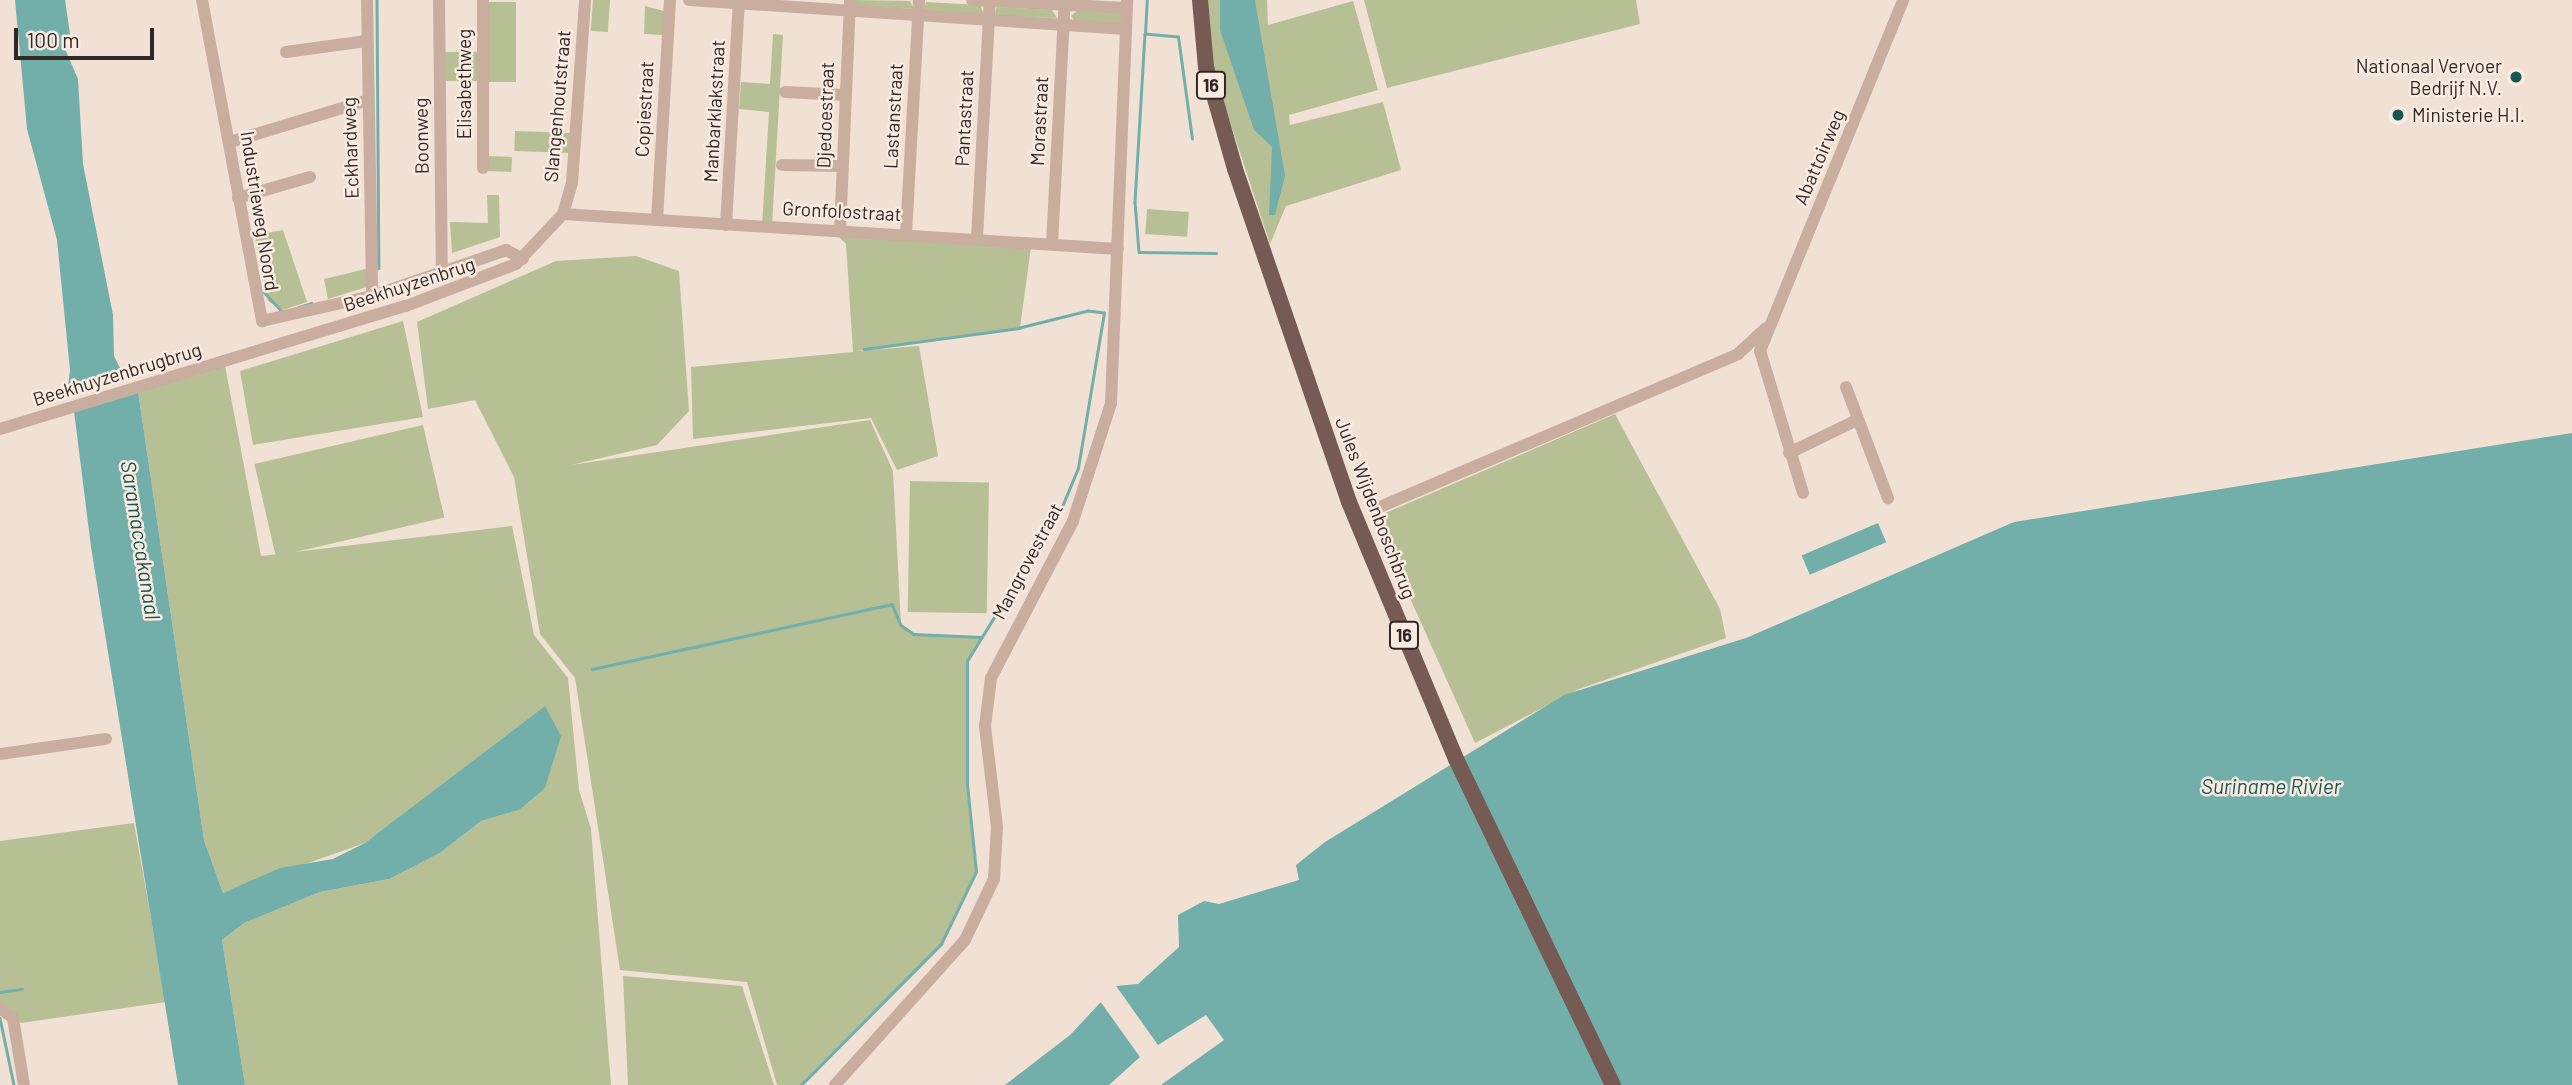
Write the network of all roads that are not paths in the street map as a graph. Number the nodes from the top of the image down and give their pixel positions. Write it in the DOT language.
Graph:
graph roads {
  1 [pos="202,0"];
  2 [pos="367,0"];
  3 [pos="439,0"];
  4 [pos="483,0"];
  5 [pos="585,0"];
  6 [pos="670,0"];
  7 [pos="688,0"];
  8 [pos="919,0"];
  9 [pos="972,0"];
  10 [pos="1200,0"];
  11 [pos="1903,0"];
  12 [pos="990,1"];
  13 [pos="739,2"];
  14 [pos="1065,3"];
  15 [pos="1127,4"];
  16 [pos="849,5"];
  17 [pos="918,14"];
  18 [pos="988,20"];
  19 [pos="1063,25"];
  20 [pos="1126,29"];
  21 [pos="366,41"];
  22 [pos="286,52"];
  23 [pos="785,92"];
  24 [pos="844,95"];
  25 [pos="368,100"];
  26 [pos="230,142"];
  27 [pos="782,164"];
  28 [pos="842,166"];
  29 [pos="483,168"];
  30 [pos="310,177"];
  31 [pos="239,198"];
  32 [pos="563,214"];
  33 [pos="657,220"];
  34 [pos="726,225"];
  35 [pos="840,231"];
  36 [pos="906,234"];
  37 [pos="977,238"];
  38 [pos="1052,244"];
  39 [pos="1118,249"];
  40 [pos="523,259"];
  41 [pos="442,272"];
  42 [pos="372,296"];
  43 [pos="1766,328"];
  44 [pos="245,355"];
  45 [pos="1846,387"];
  46 [pos="1857,419"];
  47 [pos="0,429"];
  48 [pos="1789,453"];
  49 [pos="1802,493"];
  50 [pos="1888,498"];
  51 [pos="1382,506"];
  52 [pos="106,740"];
  53 [pos="0,754"];
  54 [pos="6,1011"];
  55 [pos="24,1085"];
  56 [pos="835,1085"];
  57 [pos="1613,1085"];
  1 -- 26 [label="street, Industrieweg Noord"];
  2 -- 21 [label="street, Eckhardweg"];
  3 -- 41 [label="street, Boonweg"];
  4 -- 29 [label="street, Elisabethweg"];
  5 -- 32 [label="street, Slangenhoutstraat"];
  6 -- 33 [label="street, Copiestraat"];
  7 -- 13 [label="street"];
  8 -- 17 [label="street, Lastanstraat"];
  9 -- 12 [label="street"];
  10 -- 57 [label="main road, Jules Wijdenboschbrug / 16"];
  11 -- 43 [label="street, Abattoirweg"];
  12 -- 14 [label="street"];
  12 -- 18 [label="street, Pantastraat"];
  13 -- 16 [label="street"];
  13 -- 34 [label="street, Manbarklakstraat"];
  14 -- 15 [label="street"];
  14 -- 19 [label="street, Morastraat"];
  15 -- 20 [label="street, Mangrovestraat"];
  16 -- 17 [label="street"];
  16 -- 24 [label="street, Djedoestraat"];
  17 -- 18 [label="street"];
  17 -- 36 [label="street, Lastanstraat"];
  18 -- 19 [label="street"];
  18 -- 37 [label="street, Pantastraat"];
  19 -- 20 [label="street"];
  19 -- 38 [label="street, Morastraat"];
  20 -- 39 [label="street, Mangrovestraat"];
  21 -- 22 [label="street"];
  21 -- 25 [label="street, Eckhardweg"];
  23 -- 24 [label="street"];
  24 -- 28 [label="street, Djedoestraat"];
  25 -- 26 [label="street"];
  25 -- 42 [label="street, Eckhardweg"];
  26 -- 31 [label="street, Industrieweg Noord"];
  27 -- 28 [label="street"];
  28 -- 35 [label="street, Djedoestraat"];
  30 -- 31 [label="street"];
  31 -- 42 [label="street, Industrieweg Noord"];
  32 -- 33 [label="street, Gronfolostraat"];
  32 -- 40 [label="street, Beekhuyzenbrug"];
  33 -- 34 [label="street, Gronfolostraat"];
  34 -- 35 [label="street, Gronfolostraat"];
  35 -- 36 [label="street, Gronfolostraat"];
  36 -- 37 [label="street, Gronfolostraat"];
  37 -- 38 [label="street, Gronfolostraat"];
  38 -- 39 [label="street, Gronfolostraat"];
  39 -- 56 [label="street, Mangrovestraat"];
  40 -- 41 [label="street, Industrieweg Noord"];
  40 -- 44 [label="street, Beekhuyzenbrug"];
  41 -- 42 [label="street, Industrieweg Noord"];
  43 -- 48 [label="street"];
  43 -- 51 [label="street"];
  44 -- 47 [label="street, Beekhuyzenbrugbrug"];
  45 -- 46 [label="street"];
  46 -- 48 [label="street"];
  46 -- 50 [label="street"];
  48 -- 49 [label="street"];
  52 -- 53 [label="street"];
  54 -- 55 [label="street"];
}
